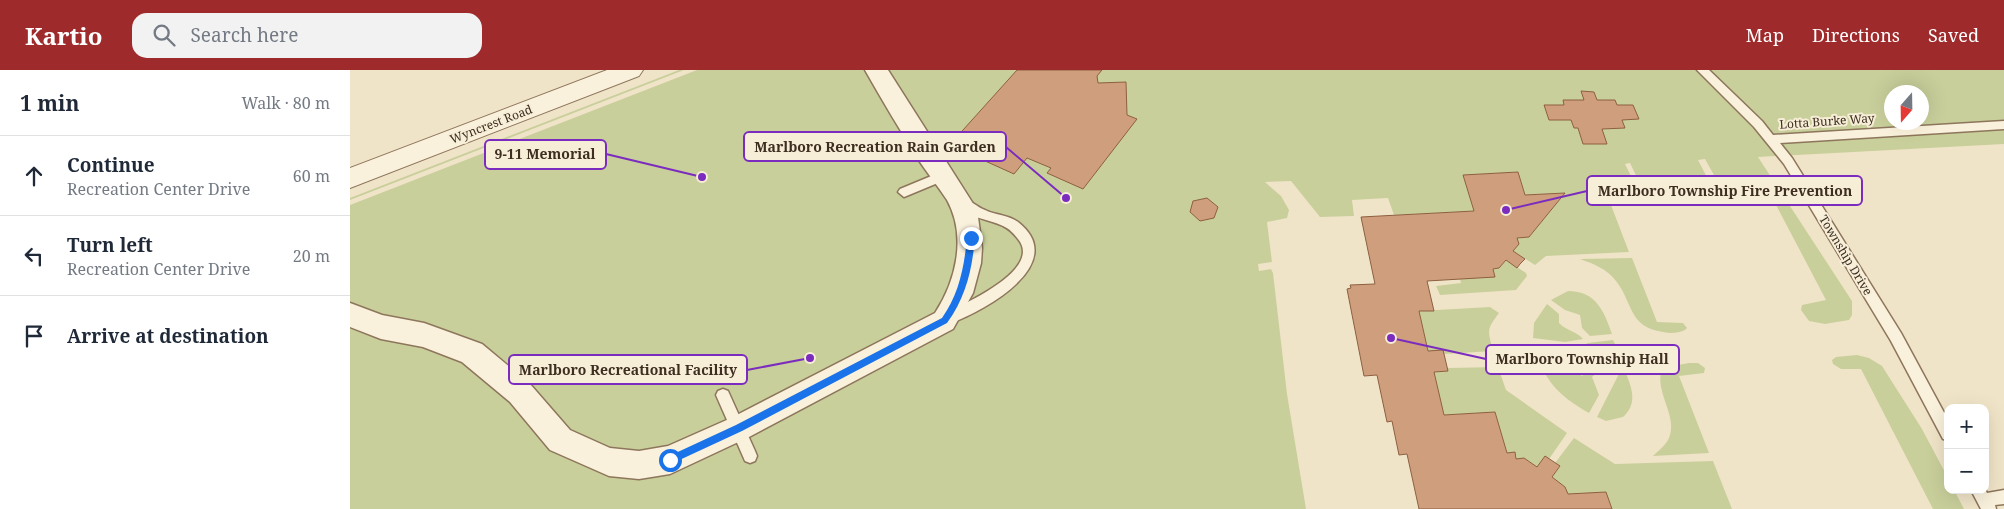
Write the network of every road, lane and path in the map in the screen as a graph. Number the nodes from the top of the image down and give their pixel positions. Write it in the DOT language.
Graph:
graph roads {
  1 [pos="631,70"];
  2 [pos="876,70"];
  3 [pos="1702,70"];
  4 [pos="2004,125"];
  5 [pos="1771,138"];
  6 [pos="941,176"];
  7 [pos="350,178"];
  8 [pos="904,192"];
  9 [pos="960,201"];
  10 [pos="350,315"];
  11 [pos="944,321"];
  12 [pos="723,395"];
  13 [pos="1944,427"];
  14 [pos="739,428"];
  15 [pos="750,456"];
  16 [pos="2004,497"];
  17 [pos="1984,500"];
  1 -- 7 [label="street, Wyncrest Road"];
  2 -- 6 [label="street"];
  3 -- 5 [label="lane, Township Drive"];
  4 -- 5 [label="lane, Lotta Burke Way"];
  5 -- 13 [label="lane, Township Drive"];
  6 -- 8 [label="lane"];
  6 -- 9 [label="street"];
  9 -- 11 [label="street"];
  9 -- 11 [label="lane"];
  10 -- 14 [label="street"];
  11 -- 14 [label="street"];
  12 -- 14 [label="lane"];
  14 -- 15 [label="lane"];
  16 -- 17 [label="lane"];
}
